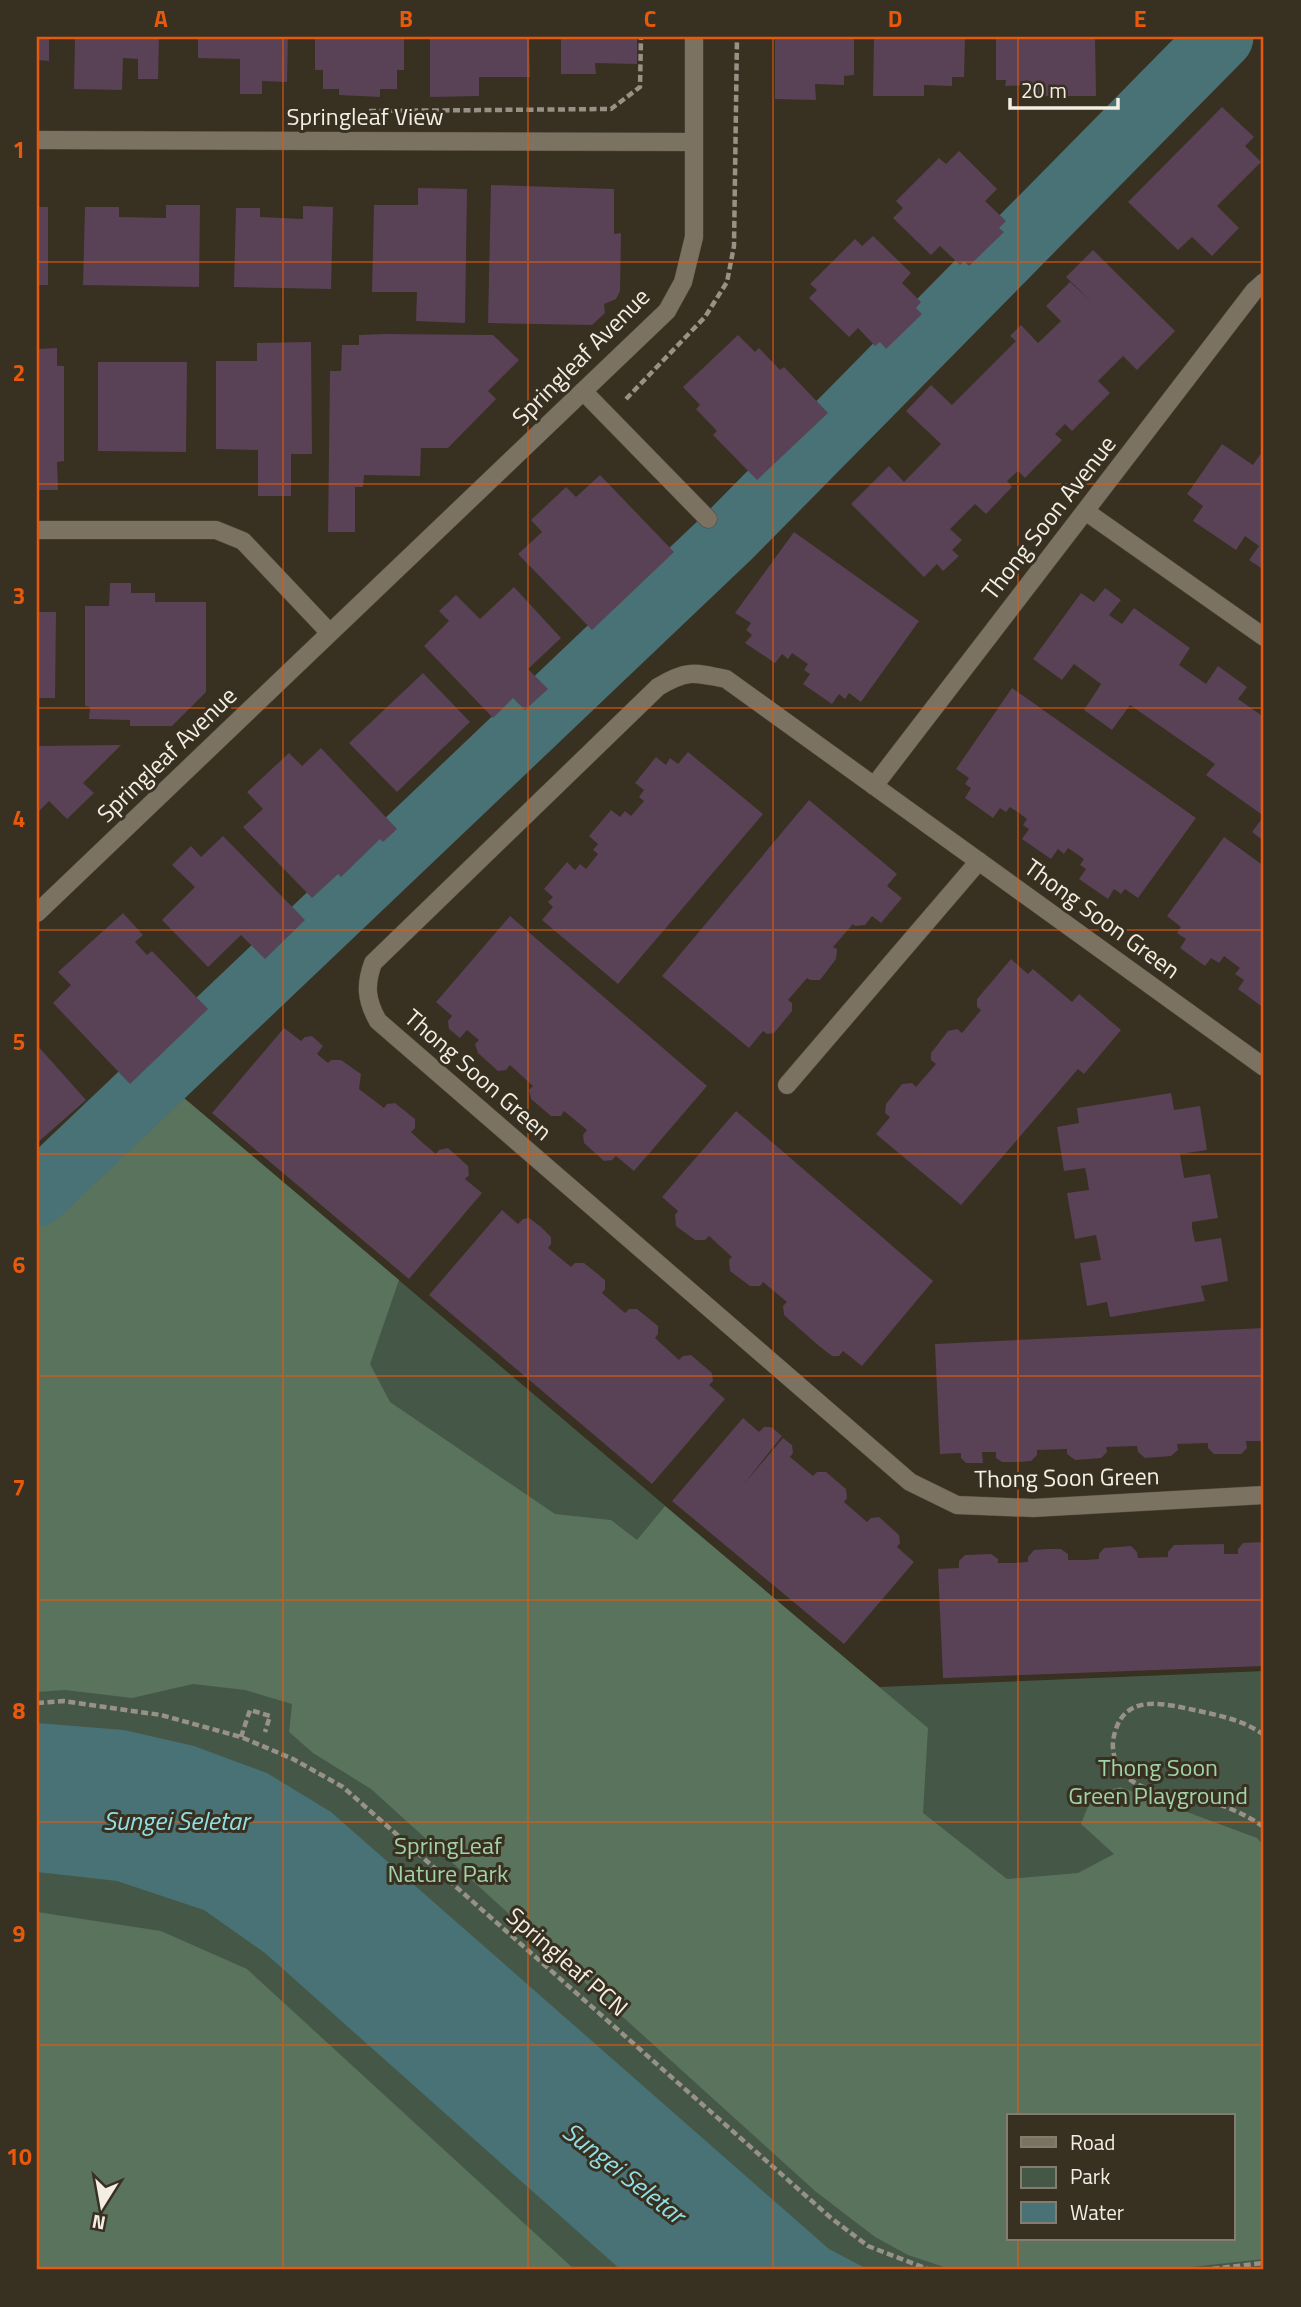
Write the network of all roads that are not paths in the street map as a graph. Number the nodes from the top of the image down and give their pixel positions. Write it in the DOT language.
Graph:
graph roads {
  1 [pos="694,37"];
  2 [pos="37,140"];
  3 [pos="693,142"];
  4 [pos="1264,282"];
  5 [pos="583,391"];
  6 [pos="1086,511"];
  7 [pos="708,519"];
  8 [pos="37,530"];
  9 [pos="330,633"];
  10 [pos="1264,637"];
  11 [pos="874,786"];
  12 [pos="979,862"];
  13 [pos="37,913"];
  14 [pos="1264,1067"];
  15 [pos="787,1085"];
  16 [pos="1264,1495"];
  1 -- 3 [label="street, Springleaf Avenue"];
  2 -- 3 [label="street, Springleaf View"];
  3 -- 5 [label="street, Springleaf Avenue"];
  4 -- 6 [label="street, Thong Soon Avenue"];
  5 -- 7 [label="street"];
  5 -- 9 [label="street, Springleaf Avenue"];
  6 -- 10 [label="street"];
  6 -- 11 [label="street, Thong Soon Avenue"];
  8 -- 9 [label="street"];
  9 -- 13 [label="street, Springleaf Avenue"];
  11 -- 12 [label="street, Thong Soon Green"];
  11 -- 16 [label="street, Thong Soon Green"];
  12 -- 14 [label="street, Thong Soon Green"];
  12 -- 15 [label="street"];
}
